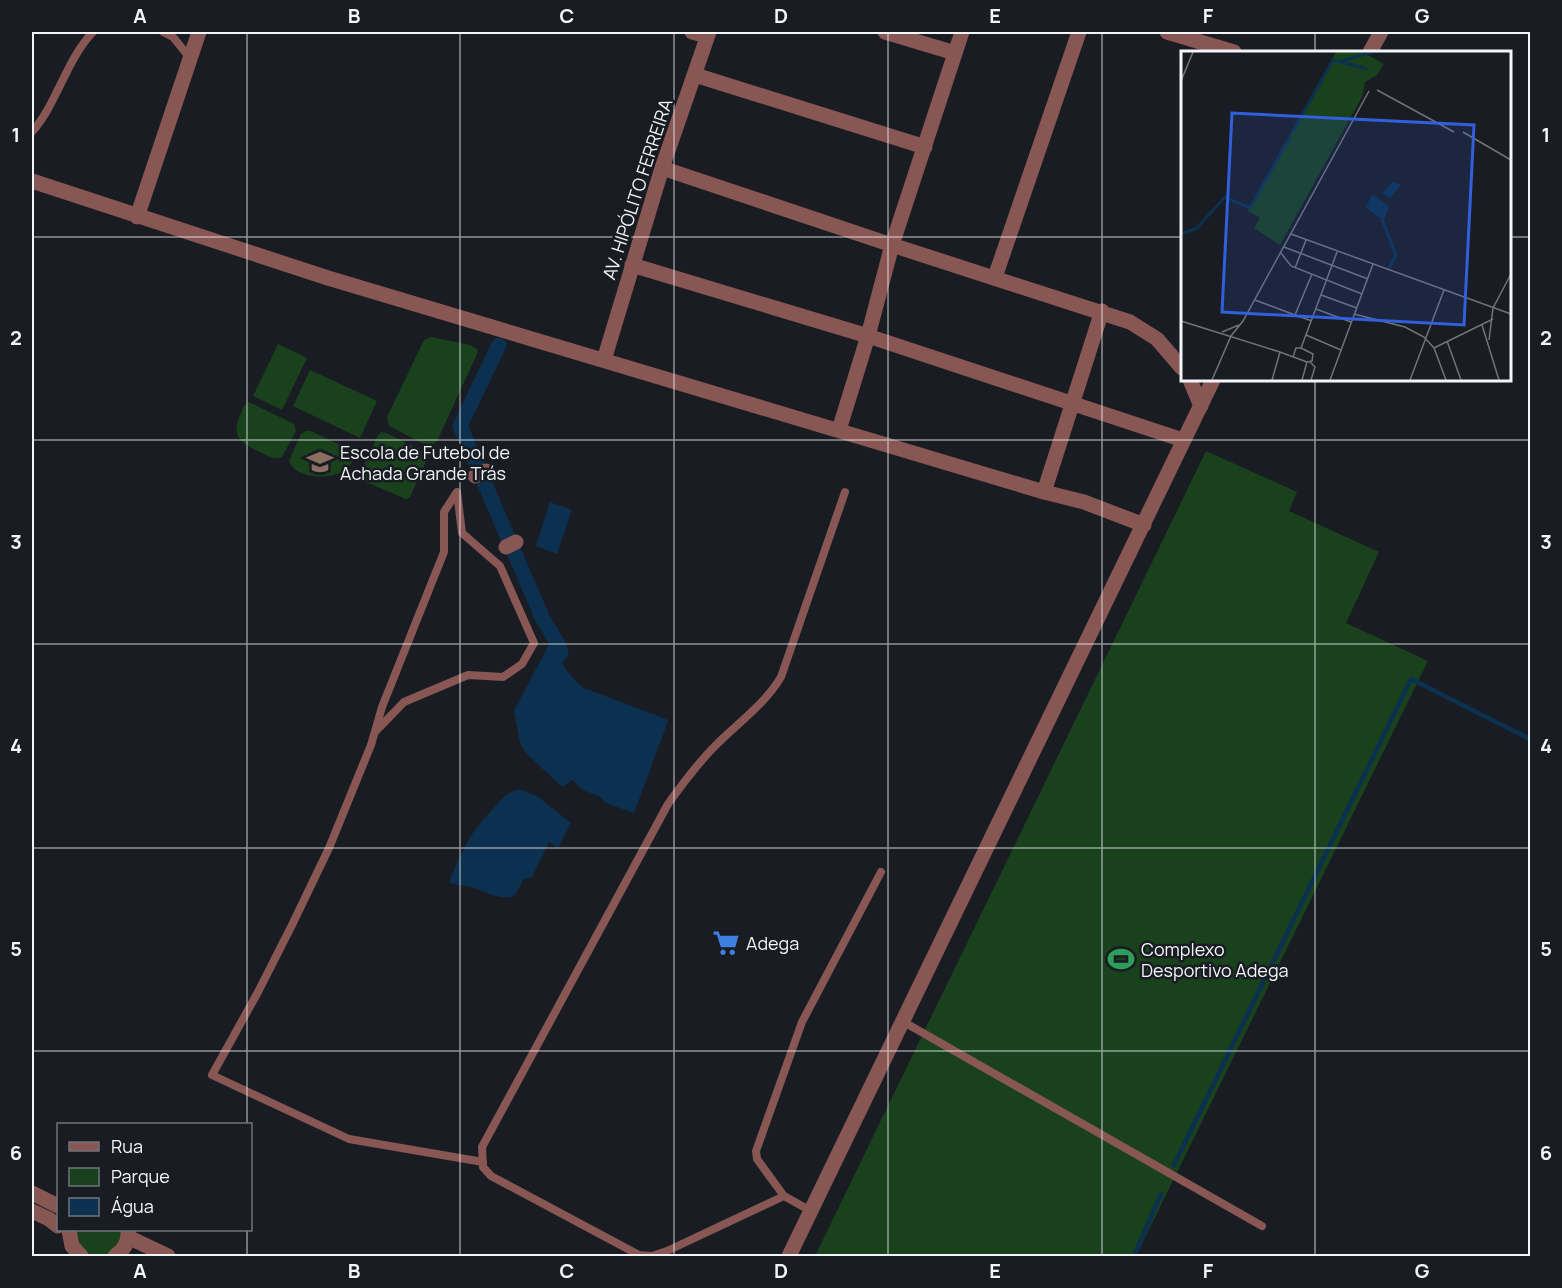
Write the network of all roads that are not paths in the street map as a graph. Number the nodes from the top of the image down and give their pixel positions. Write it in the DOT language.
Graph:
graph roads {
  1 [pos="93,32"];
  2 [pos="163,32"];
  3 [pos="199,32"];
  4 [pos="885,32"];
  5 [pos="962,32"];
  6 [pos="1079,32"];
  7 [pos="1167,32"];
  8 [pos="1381,32"];
  9 [pos="703,33"];
  10 [pos="1231,51"];
  11 [pos="1371,51"];
  12 [pos="955,53"];
  13 [pos="190,58"];
  14 [pos="695,75"];
  15 [pos="32,132"];
  16 [pos="925,147"];
  17 [pos="662,168"];
  18 [pos="32,181"];
  19 [pos="137,217"];
  20 [pos="892,246"];
  21 [pos="632,265"];
  22 [pos="995,277"];
  23 [pos="1102,311"];
  24 [pos="868,336"];
  25 [pos="604,360"];
  26 [pos="1181,367"];
  27 [pos="1190,381"];
  28 [pos="1214,381"];
  29 [pos="1073,403"];
  30 [pos="1201,406"];
  31 [pos="839,430"];
  32 [pos="1183,441"];
  33 [pos="845,492"];
  34 [pos="1044,492"];
  35 [pos="1144,525"];
  36 [pos="375,732"];
  37 [pos="881,872"];
  38 [pos="902,1021"];
  39 [pos="483,1162"];
  40 [pos="32,1193"];
  41 [pos="784,1196"];
  42 [pos="57,1206"];
  43 [pos="32,1210"];
  44 [pos="811,1211"];
  45 [pos="57,1226"];
  46 [pos="1262,1226"];
  47 [pos="64,1232"];
  48 [pos="128,1233"];
  49 [pos="80,1256"];
  50 [pos="115,1257"];
  51 [pos="168,1257"];
  52 [pos="789,1257"];
  1 -- 15 [label="lane"];
  2 -- 13 [label="lane"];
  3 -- 13 [label="street"];
  4 -- 12 [label="street"];
  5 -- 12 [label="street"];
  6 -- 22 [label="street"];
  7 -- 10 [label="street"];
  8 -- 11 [label="street"];
  9 -- 14 [label="street, AV. HIPÓLITO FERREIRA"];
  12 -- 16 [label="street"];
  13 -- 19 [label="street"];
  14 -- 16 [label="street"];
  14 -- 17 [label="street, AV. HIPÓLITO FERREIRA"];
  16 -- 20 [label="street"];
  17 -- 20 [label="street"];
  17 -- 21 [label="street, AV. HIPÓLITO FERREIRA"];
  18 -- 19 [label="street"];
  19 -- 25 [label="street"];
  20 -- 22 [label="street"];
  20 -- 24 [label="street"];
  21 -- 24 [label="street"];
  21 -- 25 [label="street, AV. HIPÓLITO FERREIRA"];
  22 -- 23 [label="street"];
  23 -- 26 [label="street"];
  23 -- 29 [label="street"];
  24 -- 29 [label="street"];
  24 -- 31 [label="street"];
  25 -- 31 [label="street"];
  27 -- 30 [label="street"];
  28 -- 30 [label="street"];
  29 -- 32 [label="street"];
  29 -- 34 [label="street"];
  30 -- 32 [label="street"];
  31 -- 34 [label="street"];
  32 -- 35 [label="street"];
  33 -- 39 [label="lane"];
  34 -- 35 [label="street"];
  35 -- 38 [label="street"];
  36 -- 36 [label="lane"];
  36 -- 39 [label="lane"];
  37 -- 41 [label="lane"];
  38 -- 44 [label="street"];
  38 -- 46 [label="lane"];
  39 -- 41 [label="lane"];
  40 -- 42 [label="street"];
  41 -- 44 [label="lane"];
  43 -- 45 [label="street"];
  44 -- 52 [label="street"];
  47 -- 49 [label="street"];
  48 -- 50 [label="street"];
  48 -- 51 [label="street"];
}
